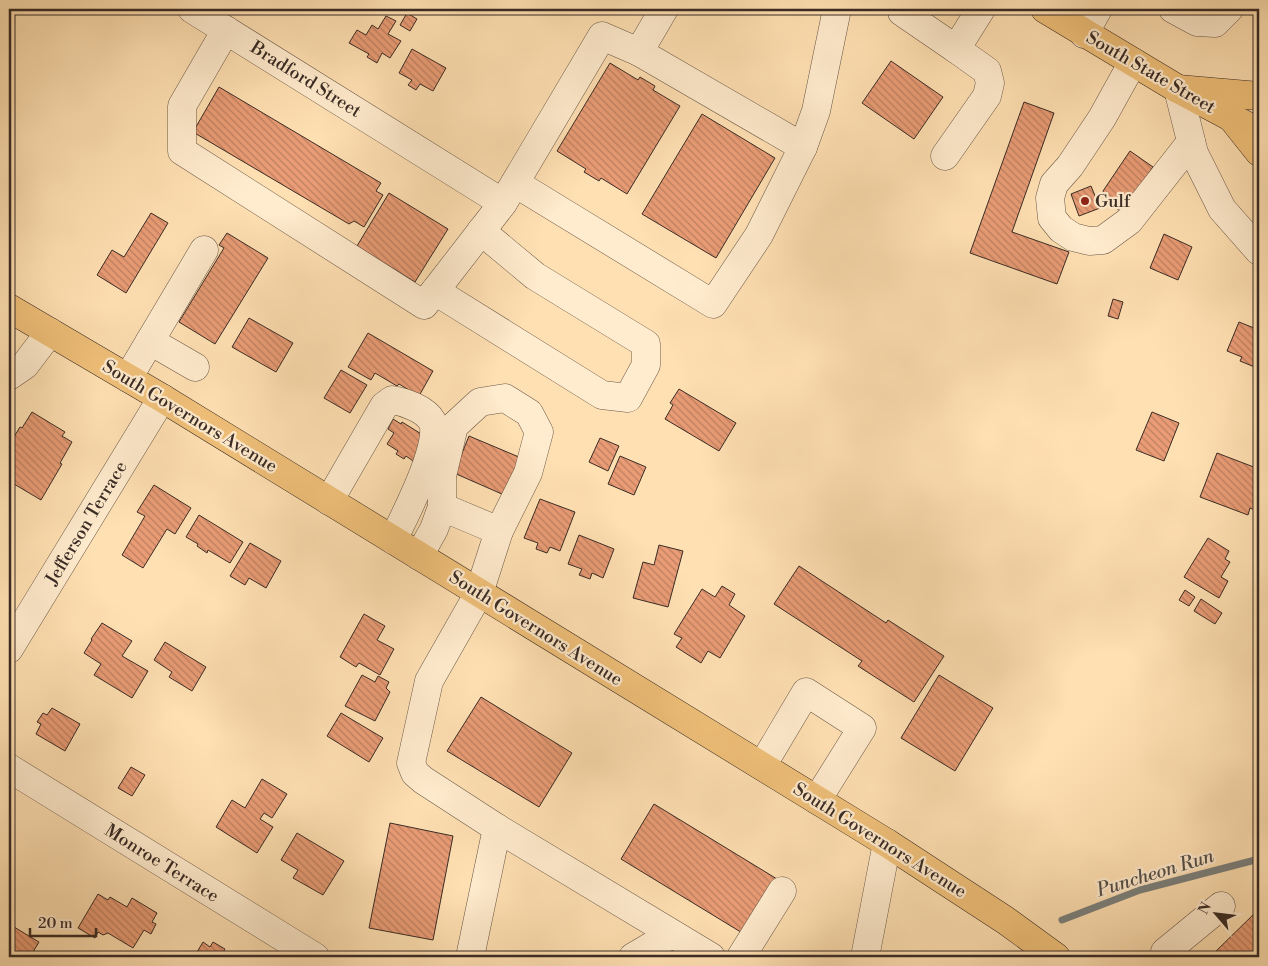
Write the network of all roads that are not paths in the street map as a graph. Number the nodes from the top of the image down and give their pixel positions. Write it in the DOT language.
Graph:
graph roads {
  1 [pos="192,9"];
  2 [pos="664,9"];
  3 [pos="981,9"];
  4 [pos="1045,9"];
  5 [pos="1098,9"];
  6 [pos="1174,9"];
  7 [pos="1229,9"];
  8 [pos="837,10"];
  9 [pos="902,12"];
  10 [pos="226,30"];
  11 [pos="1084,34"];
  12 [pos="956,49"];
  13 [pos="639,52"];
  14 [pos="1133,62"];
  15 [pos="1178,89"];
  16 [pos="1259,96"];
  17 [pos="1232,118"];
  18 [pos="1259,133"];
  19 [pos="1191,142"];
  20 [pos="803,147"];
  21 [pos="1259,152"];
  22 [pos="945,156"];
  23 [pos="509,193"];
  24 [pos="481,231"];
  25 [pos="204,250"];
  26 [pos="1259,250"];
  27 [pos="430,298"];
  28 [pos="9,308"];
  29 [pos="50,332"];
  30 [pos="150,341"];
  31 [pos="195,367"];
  32 [pos="9,376"];
  33 [pos="128,378"];
  34 [pos="162,398"];
  35 [pos="330,500"];
  36 [pos="442,507"];
  37 [pos="499,531"];
  38 [pos="393,540"];
  39 [pos="419,556"];
  40 [pos="479,593"];
  41 [pos="9,649"];
  42 [pos="762,766"];
  43 [pos="9,768"];
  44 [pos="817,800"];
  45 [pos="497,828"];
  46 [pos="887,843"];
  47 [pos="782,891"];
  48 [pos="1221,906"];
  49 [pos="672,934"];
  50 [pos="315,957"];
  51 [pos="470,957"];
  52 [pos="633,957"];
  53 [pos="711,957"];
  54 [pos="741,957"];
  55 [pos="865,957"];
  56 [pos="1056,957"];
  57 [pos="1165,957"];
  1 -- 10 [label="street, Bradford Street"];
  2 -- 13 [label="street"];
  3 -- 12 [label="street"];
  4 -- 11 [label="main road, South State Street"];
  5 -- 11 [label="street"];
  6 -- 7 [label="street"];
  8 -- 20 [label="street"];
  9 -- 12 [label="street"];
  10 -- 23 [label="street, Bradford Street"];
  10 -- 27 [label="street"];
  11 -- 14 [label="main road, South State Street"];
  12 -- 22 [label="street"];
  13 -- 20 [label="street"];
  13 -- 23 [label="street"];
  14 -- 15 [label="main road, South State Street"];
  14 -- 19 [label="street"];
  15 -- 16 [label="main road"];
  15 -- 17 [label="main road, South State Street"];
  15 -- 19 [label="street"];
  17 -- 18 [label="main road, South State Street"];
  17 -- 21 [label="main road"];
  19 -- 26 [label="street"];
  20 -- 23 [label="street, Bradford Street"];
  23 -- 24 [label="street"];
  24 -- 27 [label="street"];
  24 -- 27 [label="street"];
  25 -- 30 [label="street"];
  28 -- 29 [label="main road, South Governors Avenue"];
  29 -- 32 [label="street"];
  29 -- 33 [label="main road, South Governors Avenue"];
  30 -- 31 [label="street"];
  30 -- 33 [label="street"];
  33 -- 34 [label="main road, South Governors Avenue"];
  34 -- 35 [label="main road, South Governors Avenue"];
  34 -- 41 [label="street, Jefferson Terrace"];
  35 -- 38 [label="main road, South Governors Avenue"];
  35 -- 38 [label="street"];
  36 -- 37 [label="street"];
  36 -- 37 [label="street"];
  36 -- 39 [label="street"];
  37 -- 40 [label="street"];
  38 -- 39 [label="main road, South Governors Avenue"];
  39 -- 40 [label="main road, South Governors Avenue"];
  40 -- 42 [label="main road, South Governors Avenue"];
  40 -- 45 [label="street"];
  42 -- 44 [label="main road, South Governors Avenue"];
  42 -- 44 [label="street"];
  43 -- 50 [label="street, Monroe Terrace"];
  44 -- 46 [label="main road, South Governors Avenue"];
  45 -- 49 [label="street"];
  45 -- 51 [label="street"];
  46 -- 55 [label="street"];
  46 -- 56 [label="main road, South Governors Avenue"];
  47 -- 54 [label="street"];
  48 -- 57 [label="street"];
  49 -- 52 [label="street"];
  49 -- 53 [label="street"];
}
